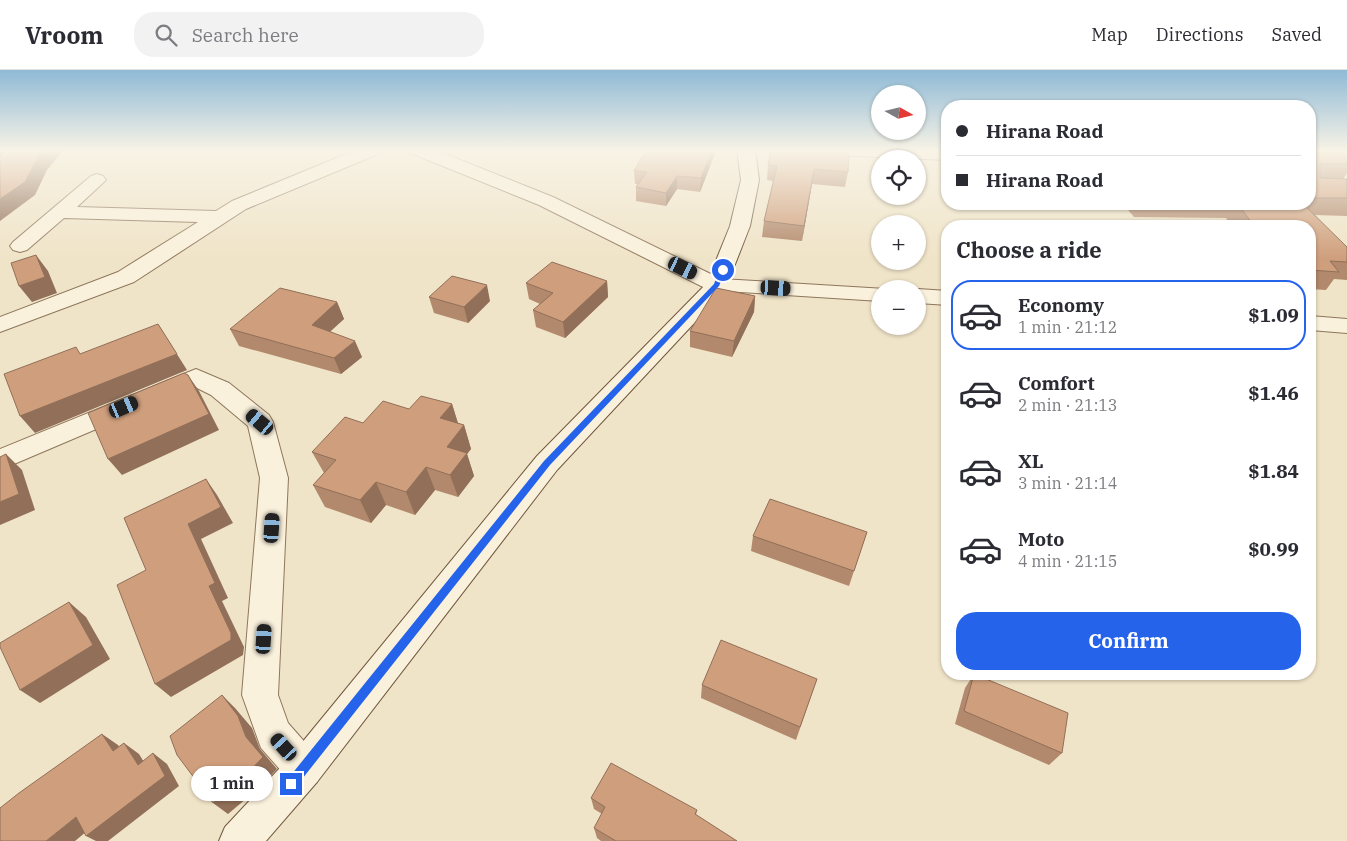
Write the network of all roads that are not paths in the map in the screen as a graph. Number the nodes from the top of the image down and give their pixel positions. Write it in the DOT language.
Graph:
graph roads {
  1 [pos="89,186"];
  2 [pos="285,186"];
  3 [pos="509,186"];
  4 [pos="749,186"];
  5 [pos="59,212"];
  6 [pos="220,217"];
  7 [pos="20,246"];
  8 [pos="717,285"];
  9 [pos="871,294"];
  10 [pos="926,297"];
  11 [pos="941,298"];
  12 [pos="1316,323"];
  13 [pos="0,325"];
  14 [pos="1347,326"];
  15 [pos="0,460"];
  16 [pos="304,769"];
  17 [pos="238,841"];
  1 -- 5 [label="street"];
  2 -- 6 [label="street"];
  3 -- 8 [label="street"];
  4 -- 8 [label="street"];
  5 -- 6 [label="street"];
  5 -- 7 [label="street"];
  6 -- 13 [label="street"];
  8 -- 9 [label="street"];
  8 -- 16 [label="street"];
  10 -- 11 [label="street"];
  12 -- 14 [label="street"];
  15 -- 16 [label="street"];
  16 -- 17 [label="street"];
}
